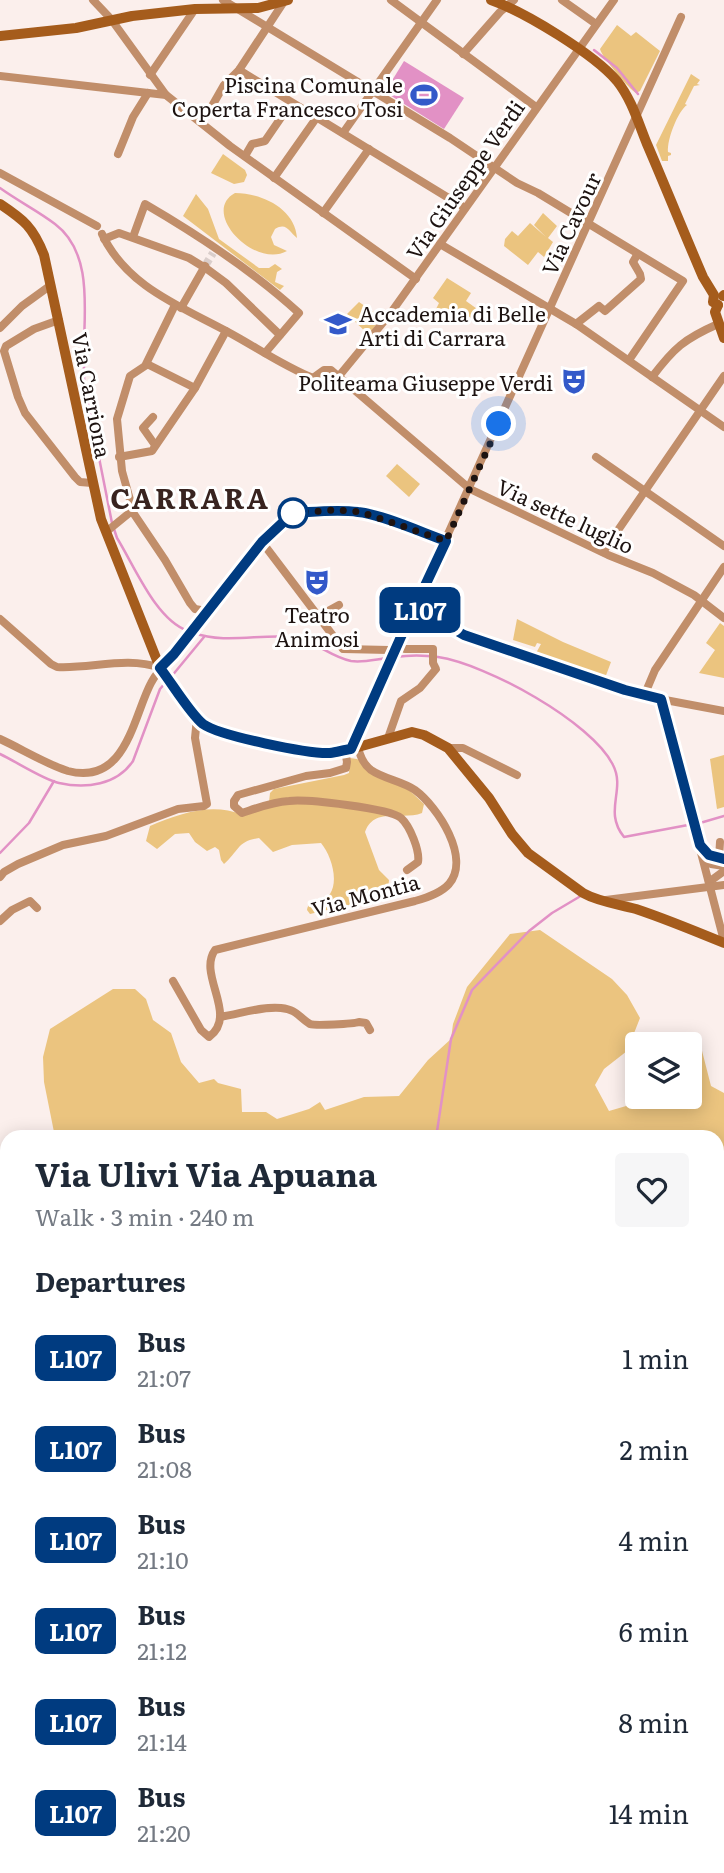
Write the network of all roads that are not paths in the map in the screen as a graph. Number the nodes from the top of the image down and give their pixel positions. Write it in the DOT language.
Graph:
graph roads {
  1 [pos="93,0"];
  2 [pos="223,0"];
  3 [pos="391,0"];
  4 [pos="437,0"];
  5 [pos="491,0"];
  6 [pos="562,0"];
  7 [pos="614,0"];
  8 [pos="285,1"];
  9 [pos="510,3"];
  10 [pos="195,9"];
  11 [pos="237,9"];
  12 [pos="681,16"];
  13 [pos="111,19"];
  14 [pos="421,23"];
  15 [pos="596,24"];
  16 [pos="267,27"];
  17 [pos="0,36"];
  18 [pos="578,49"];
  19 [pos="463,54"];
  20 [pos="239,70"];
  21 [pos="150,75"];
  22 [pos="0,76"];
  23 [pos="372,91"];
  24 [pos="148,93"];
  25 [pos="166,95"];
  26 [pos="291,103"];
  27 [pos="536,107"];
  28 [pos="317,117"];
  29 [pos="637,117"];
  30 [pos="200,120"];
  31 [pos="343,133"];
  32 [pos="369,149"];
  33 [pos="118,154"];
  34 [pos="245,156"];
  35 [pos="494,167"];
  36 [pos="1,175"];
  37 [pos="274,178"];
  38 [pos="0,204"];
  39 [pos="465,208"];
  40 [pos="323,213"];
  41 [pos="587,224"];
  42 [pos="101,233"];
  43 [pos="133,237"];
  44 [pos="440,244"];
  45 [pos="638,255"];
  46 [pos="205,267"];
  47 [pos="416,279"];
  48 [pos="51,285"];
  49 [pos="720,297"];
  50 [pos="178,307"];
  51 [pos="550,309"];
  52 [pos="59,320"];
  53 [pos="576,324"];
  54 [pos="718,324"];
  55 [pos="0,328"];
  56 [pos="226,331"];
  57 [pos="280,335"];
  58 [pos="724,338"];
  59 [pos="265,353"];
  60 [pos="629,360"];
  61 [pos="147,364"];
  62 [pos="339,376"];
  63 [pos="724,376"];
  64 [pos="652,377"];
  65 [pos="195,388"];
  66 [pos="700,411"];
  67 [pos="153,417"];
  68 [pos="724,427"];
  69 [pos="155,445"];
  70 [pos="120,457"];
  71 [pos="596,457"];
  72 [pos="92,483"];
  73 [pos="470,489"];
  74 [pos="648,494"];
  75 [pos="132,510"];
  76 [pos="108,531"];
  77 [pos="446,541"];
  78 [pos="262,542"];
  79 [pos="724,546"];
  80 [pos="603,552"];
  81 [pos="724,568"];
  82 [pos="701,600"];
  83 [pos="339,606"];
  84 [pos="415,607"];
  85 [pos="206,611"];
  86 [pos="319,616"];
  87 [pos="724,618"];
  88 [pos="0,619"];
  89 [pos="401,646"];
  90 [pos="149,650"];
  91 [pos="389,650"];
  92 [pos="138,664"];
  93 [pos="162,671"];
  94 [pos="645,696"];
  95 [pos="661,699"];
  96 [pos="724,711"];
  97 [pos="197,718"];
  98 [pos="0,738"];
  99 [pos="388,738"];
  100 [pos="351,748"];
  101 [pos="448,748"];
  102 [pos="517,775"];
  103 [pos="720,842"];
  104 [pos="700,844"];
  105 [pos="704,860"];
  106 [pos="723,863"];
  107 [pos="407,870"];
  108 [pos="0,877"];
  109 [pos="724,882"];
  110 [pos="710,884"];
  111 [pos="604,901"];
  112 [pos="37,908"];
  113 [pos="0,921"];
  114 [pos="724,942"];
  115 [pos="173,981"];
  116 [pos="220,1017"];
  117 [pos="370,1030"];
  1 -- 13 [label="street"];
  2 -- 11 [label="street"];
  3 -- 14 [label="street"];
  4 -- 14 [label="street"];
  5 -- 9 [label="main road"];
  6 -- 15 [label="street"];
  7 -- 15 [label="street, Via Giuseppe Verdi"];
  8 -- 11 [label="main road"];
  8 -- 16 [label="street"];
  9 -- 18 [label="main road"];
  9 -- 19 [label="street"];
  10 -- 11 [label="main road"];
  10 -- 13 [label="main road"];
  10 -- 21 [label="street"];
  11 -- 16 [label="street"];
  12 -- 29 [label="street, Via Cavour"];
  13 -- 17 [label="main road"];
  13 -- 21 [label="street"];
  14 -- 19 [label="street"];
  14 -- 23 [label="street"];
  15 -- 18 [label="street, Via Giuseppe Verdi"];
  16 -- 20 [label="street"];
  16 -- 23 [label="street"];
  18 -- 27 [label="street, Via Giuseppe Verdi"];
  18 -- 29 [label="main road"];
  19 -- 27 [label="street"];
  20 -- 26 [label="street"];
  20 -- 30 [label="street"];
  21 -- 25 [label="street"];
  22 -- 24 [label="street"];
  23 -- 31 [label="street"];
  23 -- 35 [label="street"];
  24 -- 25 [label="street"];
  24 -- 33 [label="street"];
  25 -- 30 [label="street"];
  26 -- 28 [label="street"];
  26 -- 34 [label="street"];
  27 -- 35 [label="street, Via Giuseppe Verdi"];
  28 -- 31 [label="street"];
  28 -- 37 [label="street"];
  29 -- 41 [label="street, Via Cavour"];
  29 -- 49 [label="main road"];
  30 -- 34 [label="street"];
  31 -- 32 [label="street"];
  32 -- 39 [label="street"];
  32 -- 40 [label="street"];
  34 -- 37 [label="street"];
  35 -- 39 [label="street, Via Giuseppe Verdi"];
  35 -- 41 [label="street"];
  36 -- 42 [label="street"];
  37 -- 40 [label="street"];
  38 -- 48 [label="main road, Via Carriona"];
  39 -- 44 [label="street, Via Giuseppe Verdi"];
  40 -- 47 [label="street"];
  41 -- 45 [label="street"];
  41 -- 51 [label="street, Via Cavour"];
  42 -- 43 [label="street"];
  42 -- 50 [label="street"];
  43 -- 46 [label="street"];
  43 -- 57 [label="street"];
  44 -- 47 [label="street, Via Giuseppe Verdi"];
  44 -- 51 [label="street"];
  45 -- 53 [label="street"];
  45 -- 60 [label="street"];
  46 -- 50 [label="street"];
  46 -- 57 [label="street"];
  47 -- 62 [label="street, Via Giuseppe Verdi"];
  48 -- 52 [label="main road, Via Carriona"];
  48 -- 55 [label="street"];
  49 -- 54 [label="main road"];
  50 -- 56 [label="street"];
  50 -- 61 [label="street"];
  51 -- 53 [label="street"];
  51 -- 73 [label="street, Via Cavour"];
  52 -- 72 [label="main road, Via Carriona"];
  52 -- 72 [label="street"];
  53 -- 60 [label="street"];
  54 -- 58 [label="main road"];
  54 -- 64 [label="street"];
  56 -- 59 [label="street"];
  56 -- 65 [label="street"];
  57 -- 59 [label="street"];
  59 -- 62 [label="street"];
  60 -- 64 [label="street"];
  61 -- 65 [label="street"];
  61 -- 70 [label="street"];
  62 -- 73 [label="street, Via sette luglio"];
  63 -- 66 [label="street"];
  64 -- 66 [label="street"];
  65 -- 69 [label="street"];
  66 -- 68 [label="street"];
  66 -- 74 [label="street"];
  67 -- 69 [label="street"];
  69 -- 70 [label="street"];
  70 -- 75 [label="street"];
  71 -- 74 [label="street"];
  72 -- 76 [label="main road, Via Carriona"];
  73 -- 77 [label="street, Via Cavour"];
  73 -- 80 [label="street, Via sette luglio"];
  74 -- 79 [label="street"];
  74 -- 80 [label="street"];
  75 -- 76 [label="street"];
  75 -- 85 [label="street"];
  76 -- 90 [label="main road, Via Carriona"];
  77 -- 78 [label="street"];
  77 -- 84 [label="street, Via Cavour"];
  78 -- 85 [label="street"];
  78 -- 86 [label="street"];
  80 -- 82 [label="street, Via sette luglio"];
  81 -- 82 [label="street"];
  82 -- 87 [label="street, Via sette luglio"];
  82 -- 94 [label="street"];
  83 -- 86 [label="street"];
  84 -- 89 [label="street, Via Cavour"];
  84 -- 94 [label="street"];
  85 -- 93 [label="street"];
  86 -- 91 [label="street"];
  88 -- 92 [label="street"];
  89 -- 99 [label="street"];
  89 -- 100 [label="street, Via Cavour"];
  90 -- 92 [label="street"];
  90 -- 93 [label="main road, Via Carriona"];
  92 -- 93 [label="street"];
  93 -- 97 [label="main road, Via Carriona"];
  93 -- 98 [label="street"];
  94 -- 95 [label="street"];
  95 -- 96 [label="street"];
  95 -- 104 [label="street"];
  97 -- 100 [label="main road, Via Carriona"];
  97 -- 108 [label="street"];
  99 -- 100 [label="main road, Via Carriona"];
  99 -- 101 [label="main road, Via Carriona"];
  100 -- 107 [label="street"];
  100 -- 116 [label="street, Via Montia"];
  101 -- 102 [label="street, Via Carriona"];
  101 -- 111 [label="main road, Via Carriona"];
  103 -- 106 [label="street"];
  104 -- 105 [label="street"];
  104 -- 106 [label="street"];
  105 -- 106 [label="street"];
  105 -- 110 [label="street"];
  106 -- 110 [label="street"];
  109 -- 110 [label="street"];
  110 -- 111 [label="street"];
  110 -- 114 [label="street"];
  111 -- 114 [label="main road, Via Carriona"];
  112 -- 113 [label="street"];
  115 -- 116 [label="street"];
  116 -- 117 [label="street"];
}
